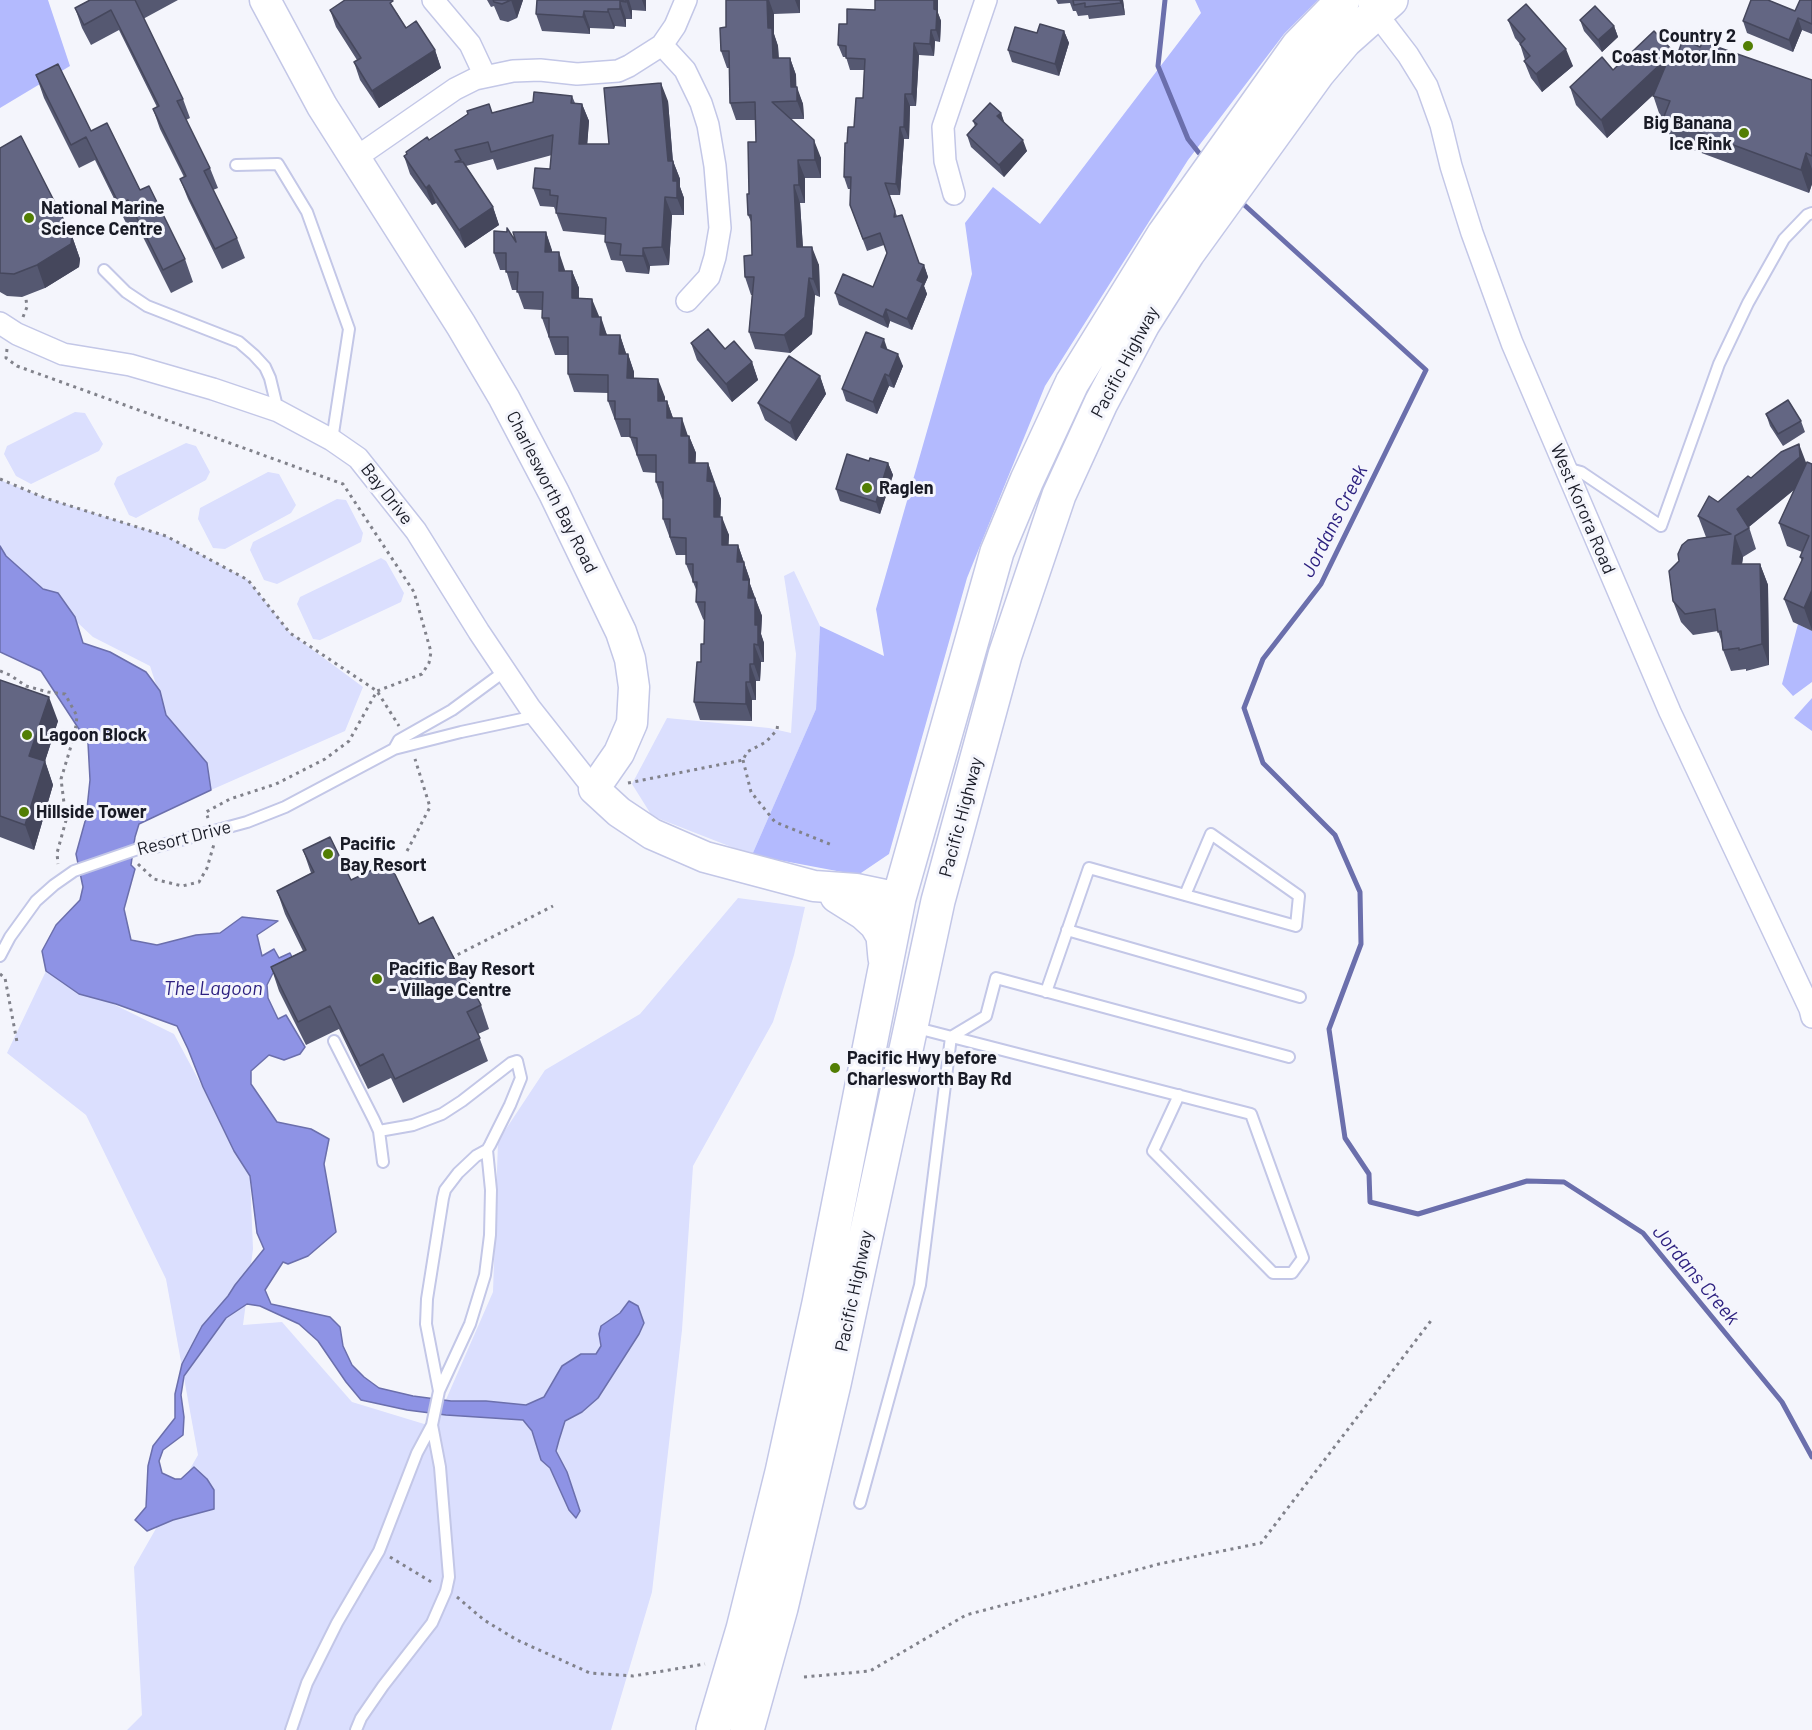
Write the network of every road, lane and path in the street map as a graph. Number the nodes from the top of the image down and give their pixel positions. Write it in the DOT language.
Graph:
graph roads {
  1 [pos="265,0"];
  2 [pos="433,0"];
  3 [pos="686,0"];
  4 [pos="986,0"];
  5 [pos="1343,0"];
  6 [pos="1378,4"];
  7 [pos="662,45"];
  8 [pos="485,76"];
  9 [pos="354,159"];
  10 [pos="236,165"];
  11 [pos="954,194"];
  12 [pos="1812,213"];
  13 [pos="104,270"];
  14 [pos="26,299"];
  15 [pos="687,301"];
  16 [pos="9,329"];
  17 [pos="278,411"];
  18 [pos="332,440"];
  19 [pos="1566,468"];
  20 [pos="0,479"];
  21 [pos="0,671"];
  22 [pos="505,671"];
  23 [pos="377,691"];
  24 [pos="536,716"];
  25 [pos="778,722"];
  26 [pos="409,741"];
  27 [pos="743,760"];
  28 [pos="649,780"];
  29 [pos="594,789"];
  30 [pos="964,804"];
  31 [pos="212,832"];
  32 [pos="832,845"];
  33 [pos="407,851"];
  34 [pos="138,864"];
  35 [pos="46,893"];
  36 [pos="1185,895"];
  37 [pos="869,899"];
  38 [pos="554,906"];
  39 [pos="1067,930"];
  40 [pos="0,956"];
  41 [pos="451,958"];
  42 [pos="885,960"];
  43 [pos="0,974"];
  44 [pos="1046,992"];
  45 [pos="1300,997"];
  46 [pos="1812,1017"];
  47 [pos="910,1026"];
  48 [pos="951,1037"];
  49 [pos="334,1041"];
  50 [pos="17,1042"];
  51 [pos="1289,1057"];
  52 [pos="1179,1095"];
  53 [pos="891,1120"];
  54 [pos="379,1131"];
  55 [pos="487,1150"];
  56 [pos="383,1162"];
  57 [pos="1433,1318"];
  58 [pos="439,1394"];
  59 [pos="432,1422"];
  60 [pos="860,1503"];
  61 [pos="379,1551"];
  62 [pos="446,1591"];
  63 [pos="781,1608"];
  64 [pos="705,1664"];
  65 [pos="804,1677"];
  66 [pos="291,1730"];
  67 [pos="356,1730"];
  68 [pos="713,1730"];
  69 [pos="747,1730"];
  70 [pos="766,1730"];
  1 -- 9 [label="street, Charlesworth Bay Road"];
  2 -- 8 [label="street"];
  3 -- 7 [label="street"];
  4 -- 11 [label="street"];
  5 -- 37 [label="highway, Pacific Highway"];
  6 -- 19 [label="street, West Korora Road"];
  6 -- 30 [label="highway, Pacific Highway"];
  7 -- 8 [label="street"];
  7 -- 15 [label="street"];
  8 -- 9 [label="street"];
  9 -- 29 [label="street, Charlesworth Bay Road"];
  10 -- 18 [label="lane"];
  12 -- 19 [label="lane"];
  13 -- 17 [label="lane"];
  14 -- 16 [label="path"];
  16 -- 17 [label="street, Bay Drive"];
  16 -- 23 [label="path"];
  17 -- 18 [label="street, Bay Drive"];
  18 -- 22 [label="street, Bay Drive"];
  19 -- 46 [label="street, West Korora Road"];
  20 -- 23 [label="path"];
  21 -- 35 [label="path"];
  22 -- 24 [label="street, Bay Drive"];
  22 -- 26 [label="lane, Resort Drive"];
  23 -- 26 [label="path"];
  23 -- 31 [label="path"];
  24 -- 26 [label="lane, Resort Drive"];
  24 -- 29 [label="street, Bay Drive"];
  25 -- 27 [label="path"];
  26 -- 31 [label="lane, Resort Drive"];
  26 -- 33 [label="path"];
  27 -- 28 [label="path"];
  27 -- 32 [label="path"];
  29 -- 37 [label="street"];
  30 -- 37 [label="highway"];
  30 -- 47 [label="highway, Pacific Highway"];
  31 -- 34 [label="path"];
  31 -- 35 [label="lane, Resort Drive"];
  35 -- 40 [label="lane, Resort Drive"];
  36 -- 36 [label="lane"];
  36 -- 39 [label="lane"];
  37 -- 42 [label="highway, Pacific Highway"];
  37 -- 42 [label="highway"];
  37 -- 53 [label="highway"];
  38 -- 41 [label="path"];
  39 -- 44 [label="lane"];
  39 -- 45 [label="lane"];
  42 -- 68 [label="highway, Pacific Highway"];
  43 -- 50 [label="path"];
  44 -- 48 [label="lane"];
  44 -- 51 [label="lane"];
  47 -- 48 [label="lane"];
  47 -- 53 [label="highway, Pacific Highway"];
  48 -- 52 [label="lane"];
  48 -- 60 [label="lane"];
  49 -- 54 [label="lane"];
  52 -- 52 [label="lane"];
  53 -- 63 [label="highway, Pacific Highway"];
  54 -- 55 [label="lane"];
  54 -- 56 [label="lane"];
  55 -- 58 [label="lane"];
  55 -- 58 [label="lane"];
  57 -- 65 [label="path"];
  58 -- 59 [label="lane"];
  59 -- 61 [label="lane"];
  59 -- 62 [label="lane"];
  61 -- 62 [label="path"];
  61 -- 66 [label="lane"];
  62 -- 64 [label="path"];
  62 -- 67 [label="lane"];
  63 -- 69 [label="highway, Pacific Highway"];
  63 -- 70 [label="highway"];
}
